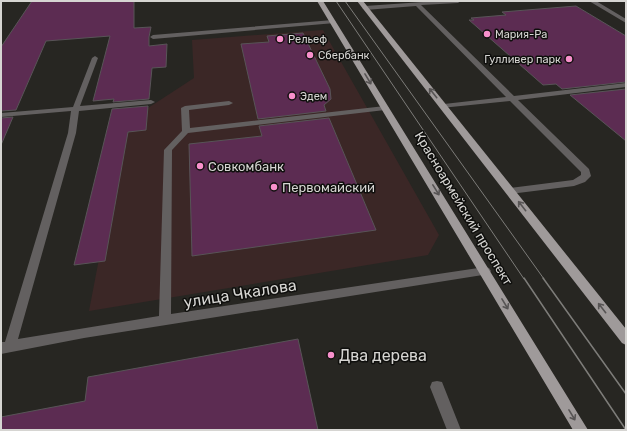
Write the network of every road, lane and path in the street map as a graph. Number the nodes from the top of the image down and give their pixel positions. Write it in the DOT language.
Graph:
graph roads {
  1 [pos="320,1"];
  2 [pos="458,1"];
  3 [pos="592,1"];
  4 [pos="417,4"];
  5 [pos="362,5"];
  6 [pos="626,21"];
  7 [pos="333,22"];
  8 [pos="153,36"];
  9 [pos="95,58"];
  10 [pos="626,85"];
  11 [pos="513,98"];
  12 [pos="151,102"];
  13 [pos="229,103"];
  14 [pos="444,106"];
  15 [pos="385,108"];
  16 [pos="75,110"];
  17 [pos="1,115"];
  18 [pos="186,131"];
  19 [pos="510,191"];
  20 [pos="485,271"];
  21 [pos="165,321"];
  22 [pos="626,339"];
  23 [pos="5,348"];
  24 [pos="437,387"];
  25 [pos="454,430"];
  26 [pos="581,430"];
  1 -- 7 [label="main road, Красноармейский проспект"];
  2 -- 4 [label="street"];
  3 -- 6 [label="street"];
  4 -- 5 [label="street"];
  4 -- 11 [label="street"];
  14 -- 5 [label="main road, one-way"];
  7 -- 8 [label="street"];
  7 -- 15 [label="main road, Красноармейский проспект, one-way"];
  9 -- 16 [label="street"];
  10 -- 11 [label="street"];
  11 -- 14 [label="street"];
  11 -- 19 [label="street"];
  12 -- 16 [label="street"];
  13 -- 18 [label="street"];
  14 -- 19 [label="main road"];
  15 -- 18 [label="street"];
  15 -- 20 [label="main road, Красноармейский проспект, one-way"];
  16 -- 17 [label="street"];
  16 -- 23 [label="street"];
  18 -- 21 [label="street"];
  22 -- 19 [label="main road, one-way"];
  20 -- 21 [label="street, улица Чкалова"];
  20 -- 26 [label="main road, Красноармейский проспект, one-way"];
  21 -- 23 [label="street, улица Чкалова"];
  24 -- 25 [label="street"];
}
